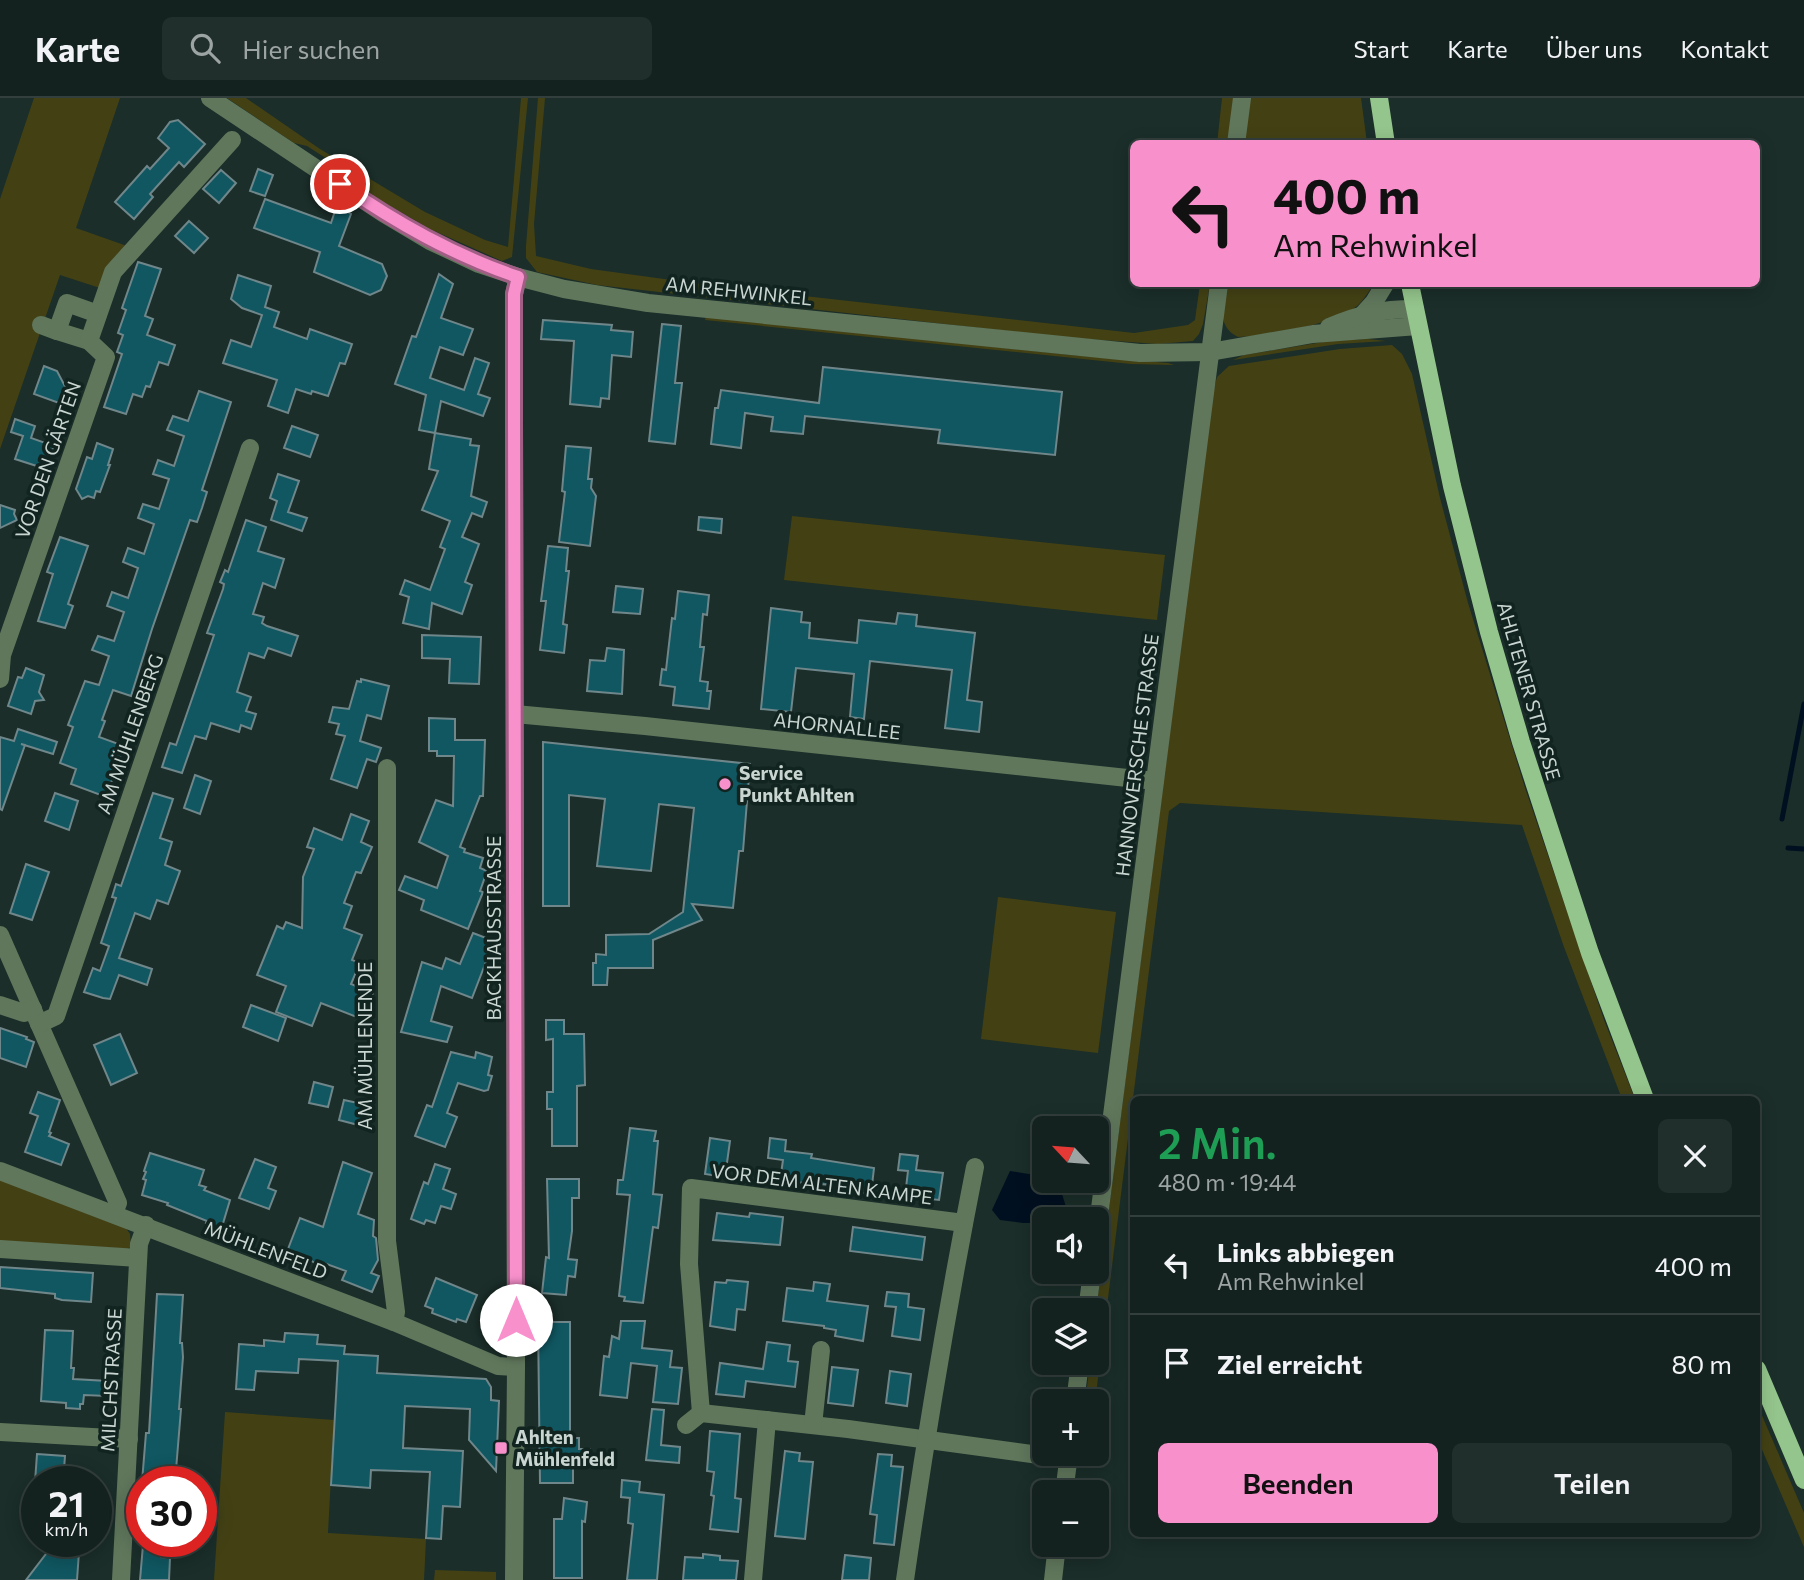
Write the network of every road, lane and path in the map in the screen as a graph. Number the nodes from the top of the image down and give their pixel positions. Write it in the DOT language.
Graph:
graph roads {
  1 [pos="210,98"];
  2 [pos="1242,98"];
  3 [pos="1379,98"];
  4 [pos="232,140"];
  5 [pos="1237,140"];
  6 [pos="1385,140"];
  7 [pos="518,277"];
  8 [pos="1219,287"];
  9 [pos="1383,287"];
  10 [pos="1411,287"];
  11 [pos="1364,313"];
  12 [pos="99,314"];
  13 [pos="1417,317"];
  14 [pos="1313,334"];
  15 [pos="89,341"];
  16 [pos="1210,352"];
  17 [pos="250,448"];
  18 [pos="0,679"];
  19 [pos="515,714"];
  20 [pos="387,768"];
  21 [pos="1155,781"];
  22 [pos="0,935"];
  23 [pos="0,1006"];
  24 [pos="36,1017"];
  25 [pos="1644,1096"];
  26 [pos="975,1167"];
  27 [pos="0,1171"];
  28 [pos="1100,1207"];
  29 [pos="114,1213"];
  30 [pos="964,1223"];
  31 [pos="146,1226"];
  32 [pos="0,1249"];
  33 [pos="138,1258"];
  34 [pos="394,1322"];
  35 [pos="821,1350"];
  36 [pos="516,1367"];
  37 [pos="1760,1376"];
  38 [pos="701,1413"];
  39 [pos="767,1420"];
  40 [pos="686,1425"];
  41 [pos="813,1426"];
  42 [pos="0,1432"];
  43 [pos="129,1439"];
  44 [pos="925,1441"];
  45 [pos="1032,1453"];
  46 [pos="1804,1480"];
  47 [pos="1056,1557"];
  48 [pos="121,1580"];
  49 [pos="514,1580"];
  50 [pos="753,1580"];
  51 [pos="905,1580"];
  52 [pos="1053,1580"];
  1 -- 7 [label="street, AM REHWINKEL"];
  2 -- 5 [label="street"];
  3 -- 6 [label="main road"];
  4 -- 12 [label="street"];
  7 -- 16 [label="street, AM REHWINKEL"];
  7 -- 19 [label="street, BACKHAUSSTRASSE"];
  8 -- 16 [label="street, HANNOVERSCHE STRASSE"];
  9 -- 11 [label="street"];
  10 -- 13 [label="main road, AHLTENER STRASSE"];
  11 -- 13 [label="street"];
  11 -- 14 [label="street, AM REHWINKEL"];
  12 -- 15 [label="street"];
  12 -- 15 [label="street"];
  13 -- 14 [label="street, AM REHWINKEL"];
  13 -- 25 [label="main road, AHLTENER STRASSE"];
  14 -- 16 [label="street, AM REHWINKEL"];
  15 -- 18 [label="street, VOR DEN GÄRTEN"];
  16 -- 21 [label="street, HANNOVERSCHE STRASSE"];
  17 -- 24 [label="street, AM MÜHLENBERG"];
  19 -- 21 [label="street, AHORNALLEE"];
  19 -- 36 [label="street, BACKHAUSSTRASSE"];
  20 -- 34 [label="street, AM MÜHLENENDE"];
  21 -- 28 [label="street, HANNOVERSCHE STRASSE"];
  22 -- 24 [label="street"];
  23 -- 24 [label="street"];
  24 -- 29 [label="street"];
  26 -- 30 [label="street"];
  27 -- 29 [label="street, MÜHLENFELD"];
  29 -- 31 [label="street, MÜHLENFELD"];
  30 -- 38 [label="street, VOR DEM ALTEN KAMPE"];
  30 -- 44 [label="street"];
  31 -- 33 [label="street, MILCHSTRASSE"];
  31 -- 34 [label="street, MÜHLENFELD"];
  32 -- 33 [label="street"];
  33 -- 43 [label="street, MILCHSTRASSE"];
  34 -- 36 [label="street, MÜHLENFELD"];
  35 -- 41 [label="street"];
  36 -- 49 [label="street, BACKHAUSSTRASSE"];
  37 -- 46 [label="main road"];
  38 -- 39 [label="street"];
  38 -- 40 [label="street"];
  39 -- 41 [label="street"];
  39 -- 50 [label="street"];
  41 -- 44 [label="street"];
  42 -- 43 [label="street"];
  43 -- 48 [label="street, MILCHSTRASSE"];
  44 -- 45 [label="street"];
  44 -- 51 [label="street"];
  47 -- 52 [label="street"];
}
